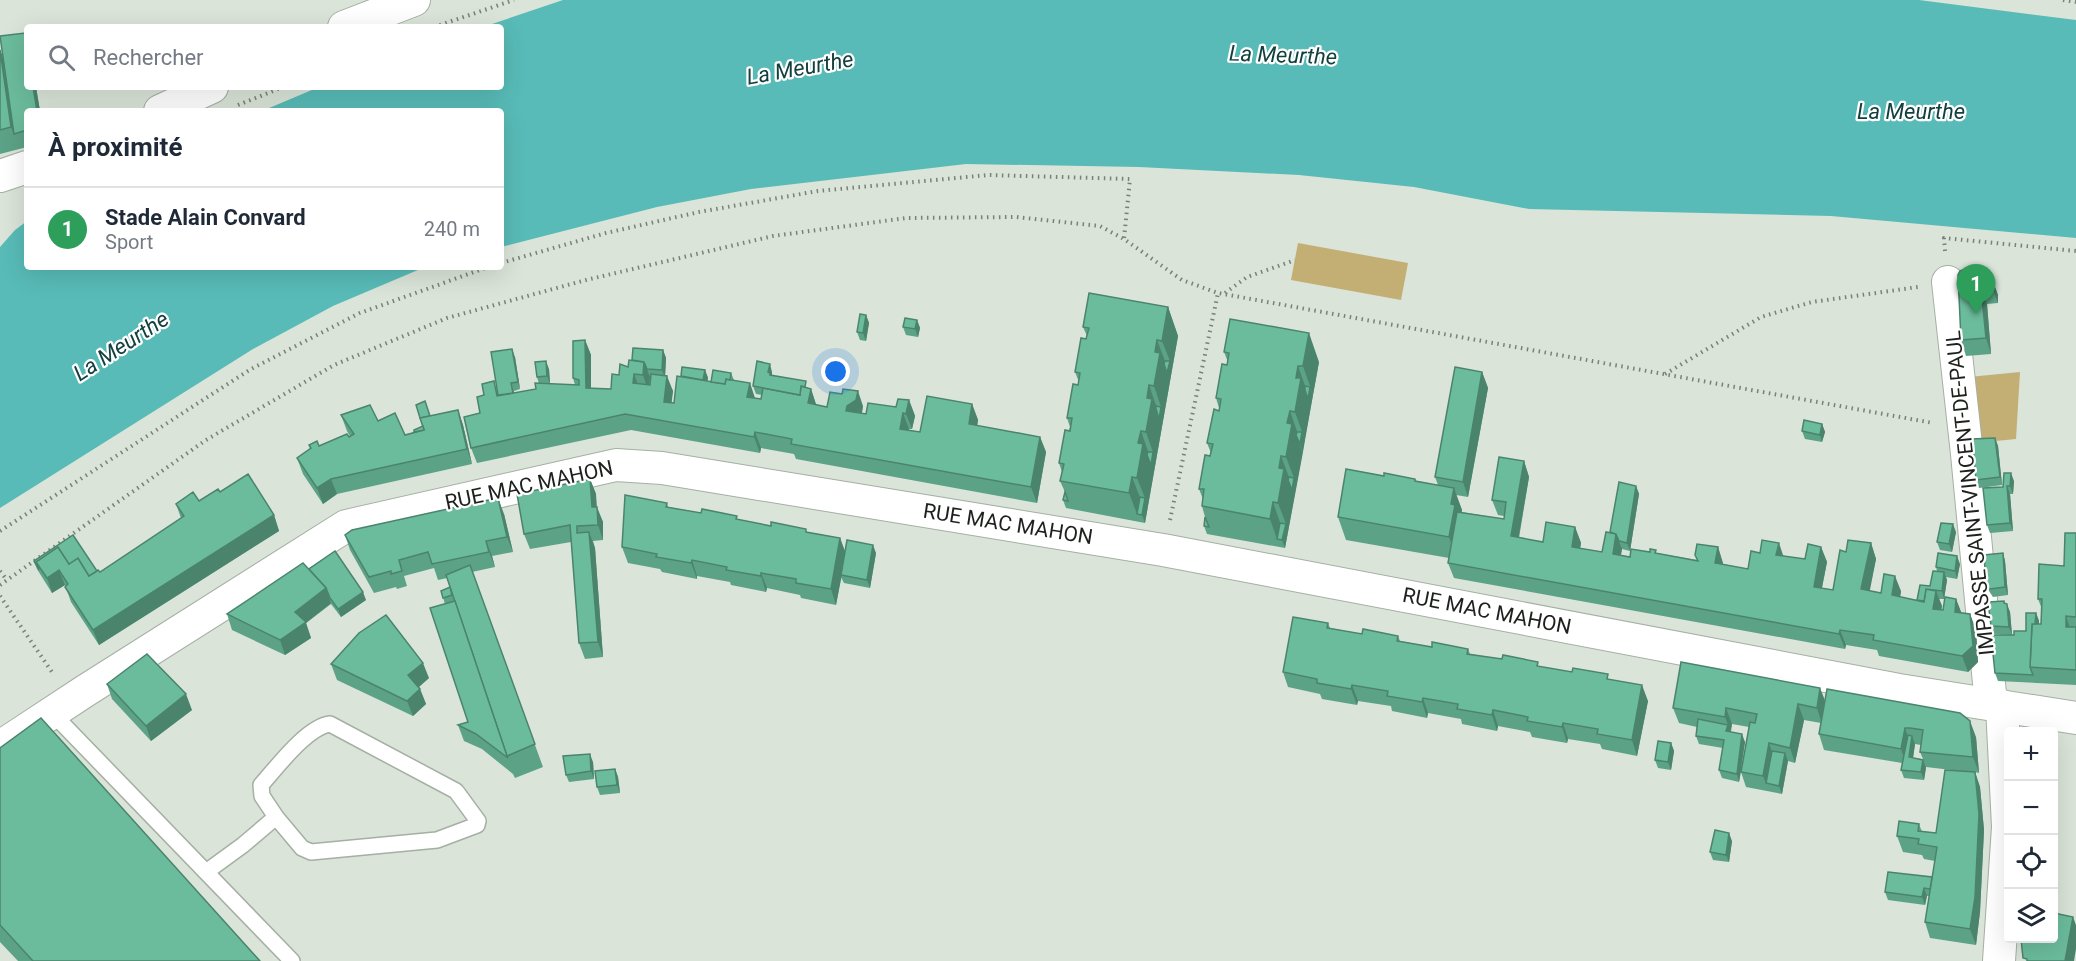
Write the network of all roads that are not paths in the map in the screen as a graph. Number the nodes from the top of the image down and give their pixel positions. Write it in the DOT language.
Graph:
graph roads {
  1 [pos="414,0"];
  2 [pos="352,24"];
  3 [pos="223,97"];
  4 [pos="174,108"];
  5 [pos="24,168"];
  6 [pos="0,176"];
  7 [pos="1948,282"];
  8 [pos="1997,704"];
  9 [pos="53,714"];
  10 [pos="2076,718"];
  11 [pos="0,747"];
  12 [pos="276,817"];
  13 [pos="206,872"];
  14 [pos="292,961"];
  15 [pos="1999,961"];
  1 -- 2 [label="street"];
  3 -- 4 [label="street"];
  5 -- 6 [label="street"];
  7 -- 8 [label="street, IMPASSE SAINT-VINCENT-DE-PAUL"];
  8 -- 9 [label="street, RUE MAC MAHON"];
  8 -- 10 [label="street, RUE MAC MAHON"];
  8 -- 15 [label="street, IMPASSE SAINT-VINCENT-DE-PAUL"];
  9 -- 11 [label="street, RUE MAC MAHON"];
  9 -- 13 [label="lane"];
  12 -- 12 [label="lane"];
  12 -- 13 [label="lane"];
  13 -- 14 [label="lane"];
}
